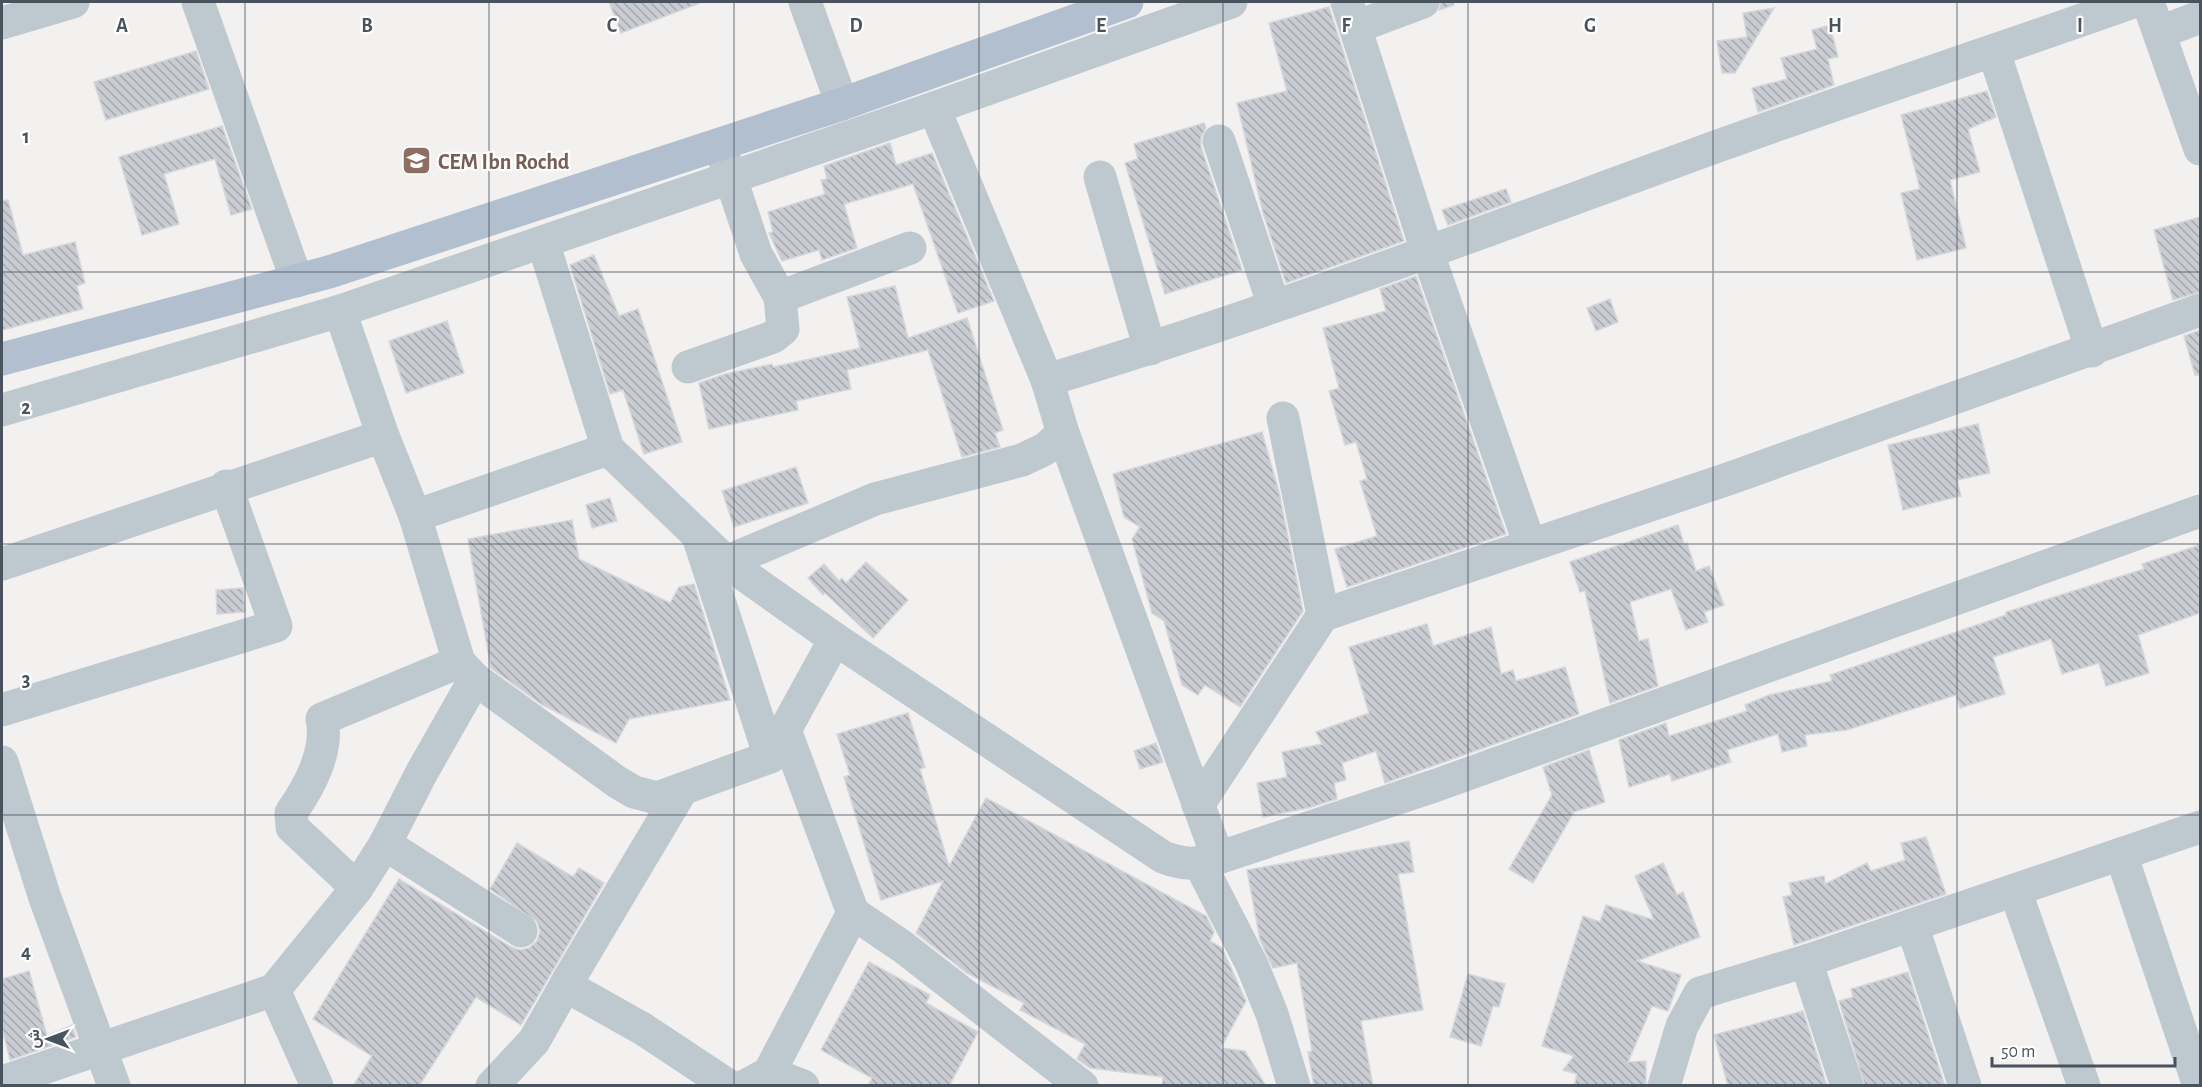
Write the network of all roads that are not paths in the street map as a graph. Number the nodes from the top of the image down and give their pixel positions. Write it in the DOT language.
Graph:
graph roads {
  1 [pos="73,2"];
  2 [pos="198,2"];
  3 [pos="805,2"];
  4 [pos="1128,2"];
  5 [pos="1231,2"];
  6 [pos="1424,2"];
  7 [pos="2133,2"];
  8 [pos="2148,2"];
  9 [pos="1351,14"];
  10 [pos="2200,17"];
  11 [pos="2,23"];
  12 [pos="2161,32"];
  13 [pos="1994,52"];
  14 [pos="842,104"];
  15 [pos="934,108"];
  16 [pos="1219,141"];
  17 [pos="720,144"];
  18 [pos="2200,149"];
  19 [pos="1100,177"];
  20 [pos="729,178"];
  21 [pos="543,242"];
  22 [pos="910,248"];
  23 [pos="1427,251"];
  24 [pos="297,281"];
  25 [pos="780,297"];
  26 [pos="1274,306"];
  27 [pos="2200,310"];
  28 [pos="340,311"];
  29 [pos="1150,349"];
  30 [pos="2092,351"];
  31 [pos="2,359"];
  32 [pos="688,368"];
  33 [pos="1047,380"];
  34 [pos="2,411"];
  35 [pos="1283,418"];
  36 [pos="1063,433"];
  37 [pos="382,436"];
  38 [pos="608,449"];
  39 [pos="226,486"];
  40 [pos="2200,511"];
  41 [pos="415,516"];
  42 [pos="699,538"];
  43 [pos="1530,544"];
  44 [pos="726,562"];
  45 [pos="2,564"];
  46 [pos="1323,615"];
  47 [pos="835,639"];
  48 [pos="467,670"];
  49 [pos="2,710"];
  50 [pos="777,744"];
  51 [pos="2,762"];
  52 [pos="681,791"];
  53 [pos="1198,805"];
  54 [pos="2200,827"];
  55 [pos="385,844"];
  56 [pos="2121,854"];
  57 [pos="1209,861"];
  58 [pos="357,888"];
  59 [pos="2015,890"];
  60 [pos="853,913"];
  61 [pos="1912,925"];
  62 [pos="521,931"];
  63 [pos="1806,961"];
  64 [pos="569,979"];
  65 [pos="274,990"];
  66 [pos="100,1047"];
  67 [pos="757,1079"];
  68 [pos="2,1082"];
  69 [pos="114,1086"];
  70 [pos="316,1086"];
  71 [pos="492,1086"];
  72 [pos="729,1086"];
  73 [pos="803,1086"];
  74 [pos="1082,1086"];
  75 [pos="1294,1086"];
  76 [pos="1664,1086"];
  77 [pos="1847,1086"];
  78 [pos="1965,1086"];
  79 [pos="2084,1086"];
  80 [pos="2199,1086"];
  1 -- 11 [label="street"];
  2 -- 24 [label="street"];
  3 -- 14 [label="street"];
  4 -- 14 [label="main road"];
  5 -- 15 [label="street"];
  6 -- 9 [label="street"];
  7 -- 13 [label="street"];
  8 -- 12 [label="street"];
  9 -- 23 [label="street"];
  10 -- 12 [label="street"];
  12 -- 18 [label="street"];
  13 -- 23 [label="street"];
  13 -- 30 [label="street"];
  14 -- 17 [label="main road"];
  15 -- 20 [label="street"];
  15 -- 33 [label="street"];
  16 -- 26 [label="street"];
  17 -- 20 [label="street"];
  17 -- 24 [label="main road"];
  19 -- 29 [label="street"];
  20 -- 21 [label="street"];
  20 -- 25 [label="street"];
  21 -- 28 [label="street"];
  21 -- 38 [label="street"];
  22 -- 25 [label="street"];
  23 -- 26 [label="street"];
  23 -- 43 [label="street"];
  24 -- 31 [label="main road"];
  25 -- 32 [label="street"];
  26 -- 29 [label="street"];
  27 -- 30 [label="street"];
  28 -- 34 [label="street"];
  28 -- 37 [label="street"];
  29 -- 33 [label="street"];
  30 -- 43 [label="street"];
  33 -- 36 [label="street"];
  35 -- 46 [label="street"];
  36 -- 44 [label="street"];
  36 -- 53 [label="street"];
  37 -- 39 [label="street"];
  37 -- 41 [label="street"];
  38 -- 41 [label="street"];
  38 -- 42 [label="street"];
  39 -- 45 [label="street"];
  39 -- 49 [label="street"];
  40 -- 57 [label="street"];
  41 -- 48 [label="street"];
  42 -- 44 [label="street"];
  42 -- 50 [label="street"];
  43 -- 46 [label="street"];
  44 -- 47 [label="street"];
  46 -- 53 [label="street"];
  47 -- 50 [label="street"];
  47 -- 57 [label="street"];
  48 -- 52 [label="street"];
  48 -- 55 [label="street"];
  48 -- 58 [label="street"];
  50 -- 52 [label="street"];
  50 -- 60 [label="street"];
  51 -- 66 [label="street"];
  52 -- 64 [label="street"];
  53 -- 57 [label="street"];
  54 -- 56 [label="street"];
  55 -- 58 [label="street"];
  55 -- 62 [label="street"];
  56 -- 59 [label="street"];
  56 -- 80 [label="street"];
  57 -- 75 [label="street"];
  58 -- 65 [label="street"];
  59 -- 61 [label="street"];
  59 -- 79 [label="street"];
  60 -- 67 [label="street"];
  60 -- 74 [label="street"];
  61 -- 63 [label="street"];
  61 -- 78 [label="street"];
  63 -- 76 [label="street"];
  63 -- 77 [label="street"];
  64 -- 71 [label="street"];
  64 -- 72 [label="street"];
  65 -- 66 [label="street"];
  65 -- 70 [label="street"];
  66 -- 68 [label="street"];
  66 -- 69 [label="street"];
  67 -- 73 [label="street"];
}
